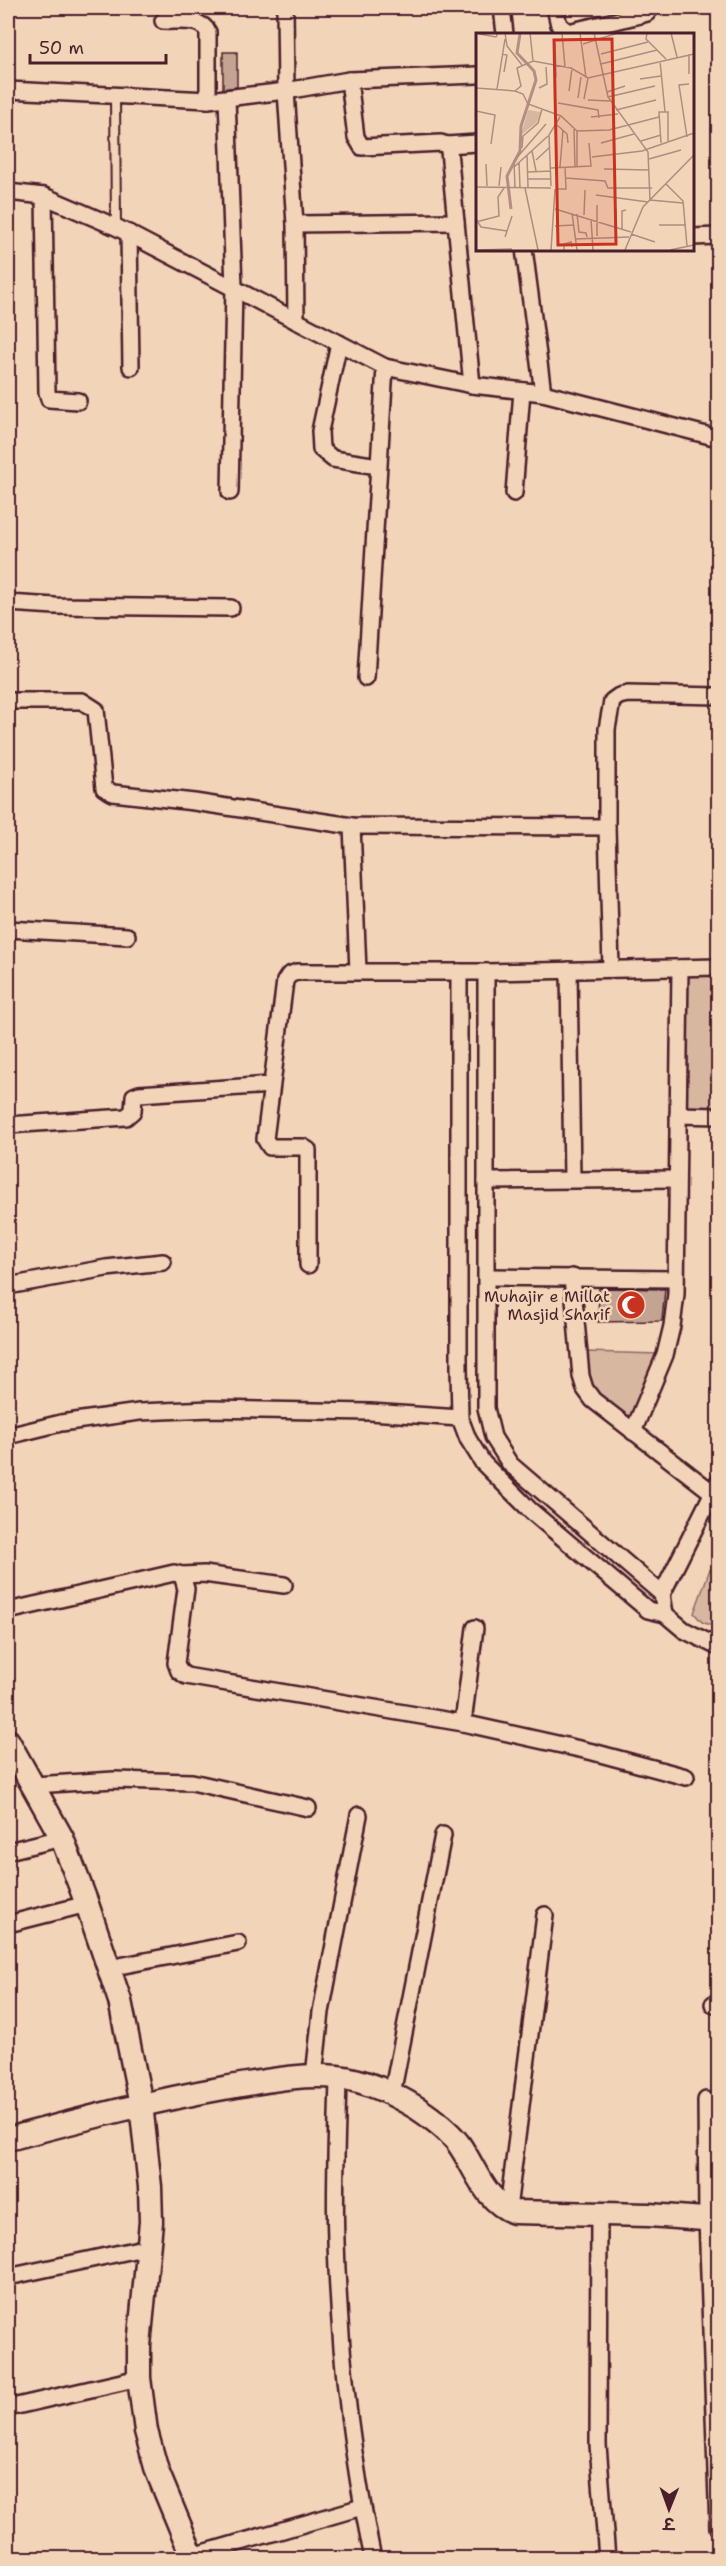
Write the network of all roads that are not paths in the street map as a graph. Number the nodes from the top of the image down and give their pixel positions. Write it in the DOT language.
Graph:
graph roads {
  1 [pos="285,8"];
  2 [pos="502,8"];
  3 [pos="555,8"];
  4 [pos="651,8"];
  5 [pos="163,21"];
  6 [pos="506,33"];
  7 [pos="476,75"];
  8 [pos="349,80"];
  9 [pos="8,90"];
  10 [pos="286,91"];
  11 [pos="115,96"];
  12 [pos="227,98"];
  13 [pos="208,100"];
  14 [pos="476,143"];
  15 [pos="447,145"];
  16 [pos="8,192"];
  17 [pos="44,196"];
  18 [pos="456,222"];
  19 [pos="295,224"];
  20 [pos="122,230"];
  21 [pos="693,237"];
  22 [pos="718,237"];
  23 [pos="524,250"];
  24 [pos="234,288"];
  25 [pos="296,321"];
  26 [pos="339,343"];
  27 [pos="131,367"];
  28 [pos="385,367"];
  29 [pos="472,385"];
  30 [pos="522,391"];
  31 [pos="543,393"];
  32 [pos="78,401"];
  33 [pos="718,438"];
  34 [pos="378,466"];
  35 [pos="230,492"];
  36 [pos="514,493"];
  37 [pos="8,603"];
  38 [pos="231,608"];
  39 [pos="366,678"];
  40 [pos="718,696"];
  41 [pos="8,701"];
  42 [pos="351,826"];
  43 [pos="607,827"];
  44 [pos="8,930"];
  45 [pos="128,936"];
  46 [pos="680,968"];
  47 [pos="718,968"];
  48 [pos="611,969"];
  49 [pos="569,970"];
  50 [pos="358,971"];
  51 [pos="459,972"];
  52 [pos="486,972"];
  53 [pos="271,1085"];
  54 [pos="678,1115"];
  55 [pos="718,1116"];
  56 [pos="8,1125"];
  57 [pos="572,1179"];
  58 [pos="678,1179"];
  59 [pos="486,1181"];
  60 [pos="163,1262"];
  61 [pos="308,1265"];
  62 [pos="487,1277"];
  63 [pos="572,1277"];
  64 [pos="676,1279"];
  65 [pos="8,1286"];
  66 [pos="460,1418"];
  67 [pos="633,1432"];
  68 [pos="8,1436"];
  69 [pos="716,1488"];
  70 [pos="182,1575"];
  71 [pos="284,1585"];
  72 [pos="662,1594"];
  73 [pos="8,1611"];
  74 [pos="665,1614"];
  75 [pos="475,1628"];
  76 [pos="718,1647"];
  77 [pos="463,1723"];
  78 [pos="8,1741"];
  79 [pos="686,1777"];
  80 [pos="34,1785"];
  81 [pos="308,1808"];
  82 [pos="359,1815"];
  83 [pos="443,1835"];
  84 [pos="62,1838"];
  85 [pos="8,1851"];
  86 [pos="87,1904"];
  87 [pos="545,1915"];
  88 [pos="8,1924"];
  89 [pos="238,1943"];
  90 [pos="109,1968"];
  91 [pos="314,2076"];
  92 [pos="338,2077"];
  93 [pos="392,2094"];
  94 [pos="706,2100"];
  95 [pos="141,2104"];
  96 [pos="8,2139"];
  97 [pos="508,2209"];
  98 [pos="599,2215"];
  99 [pos="712,2219"];
  100 [pos="148,2247"];
  101 [pos="8,2277"];
  102 [pos="139,2378"];
  103 [pos="8,2408"];
  104 [pos="362,2507"];
  105 [pos="718,2528"];
  106 [pos="191,2558"];
  107 [pos="373,2559"];
  108 [pos="607,2559"];
  1 -- 10 [label="street"];
  2 -- 6 [label="street"];
  3 -- 4 [label="street"];
  5 -- 13 [label="street"];
  7 -- 8 [label="street"];
  8 -- 10 [label="street"];
  8 -- 15 [label="street"];
  9 -- 11 [label="street"];
  10 -- 12 [label="street"];
  10 -- 19 [label="street"];
  11 -- 13 [label="street"];
  11 -- 20 [label="lane"];
  12 -- 13 [label="street"];
  12 -- 24 [label="street"];
  14 -- 15 [label="street"];
  15 -- 18 [label="street"];
  16 -- 17 [label="street"];
  17 -- 20 [label="street"];
  17 -- 32 [label="street"];
  18 -- 19 [label="street"];
  18 -- 29 [label="street"];
  19 -- 25 [label="street"];
  20 -- 24 [label="street"];
  20 -- 27 [label="street"];
  21 -- 22 [label="street"];
  23 -- 31 [label="street"];
  24 -- 25 [label="street"];
  24 -- 35 [label="street"];
  25 -- 26 [label="street"];
  26 -- 28 [label="street"];
  26 -- 34 [label="street"];
  28 -- 29 [label="street"];
  28 -- 34 [label="street"];
  29 -- 30 [label="street"];
  30 -- 31 [label="street"];
  30 -- 36 [label="street"];
  31 -- 33 [label="street"];
  34 -- 39 [label="street"];
  37 -- 38 [label="street"];
  40 -- 43 [label="street"];
  41 -- 42 [label="street"];
  42 -- 43 [label="street"];
  42 -- 50 [label="street"];
  43 -- 48 [label="street"];
  44 -- 45 [label="street"];
  46 -- 47 [label="street"];
  46 -- 48 [label="street"];
  46 -- 54 [label="street"];
  48 -- 49 [label="street"];
  49 -- 52 [label="street"];
  49 -- 57 [label="street"];
  50 -- 51 [label="street"];
  50 -- 53 [label="street"];
  51 -- 52 [label="street"];
  51 -- 66 [label="street"];
  52 -- 59 [label="street"];
  53 -- 56 [label="street"];
  53 -- 61 [label="street"];
  54 -- 55 [label="street"];
  54 -- 58 [label="street"];
  57 -- 58 [label="street"];
  57 -- 59 [label="street"];
  58 -- 64 [label="street"];
  59 -- 62 [label="street"];
  60 -- 65 [label="street"];
  62 -- 63 [label="street"];
  62 -- 72 [label="street"];
  63 -- 64 [label="street"];
  63 -- 67 [label="street"];
  64 -- 67 [label="street"];
  66 -- 68 [label="street"];
  66 -- 74 [label="street"];
  67 -- 69 [label="street"];
  69 -- 72 [label="street"];
  70 -- 71 [label="street"];
  70 -- 73 [label="street"];
  70 -- 77 [label="street"];
  72 -- 74 [label="street"];
  74 -- 76 [label="street"];
  75 -- 77 [label="street"];
  77 -- 79 [label="street"];
  78 -- 80 [label="street"];
  80 -- 81 [label="street"];
  80 -- 84 [label="street"];
  82 -- 91 [label="street"];
  83 -- 93 [label="street"];
  84 -- 85 [label="street"];
  84 -- 86 [label="street"];
  86 -- 88 [label="street"];
  86 -- 90 [label="street"];
  87 -- 97 [label="street"];
  89 -- 90 [label="street"];
  90 -- 95 [label="street"];
  91 -- 92 [label="street"];
  91 -- 95 [label="street"];
  92 -- 93 [label="street"];
  92 -- 104 [label="street"];
  93 -- 97 [label="street"];
  94 -- 99 [label="street"];
  95 -- 96 [label="street"];
  95 -- 100 [label="street"];
  97 -- 98 [label="street"];
  98 -- 99 [label="street"];
  98 -- 108 [label="street"];
  99 -- 105 [label="street"];
  100 -- 101 [label="street"];
  100 -- 102 [label="street"];
  102 -- 103 [label="street"];
  102 -- 106 [label="street"];
  104 -- 106 [label="street"];
  104 -- 107 [label="street"];
}
